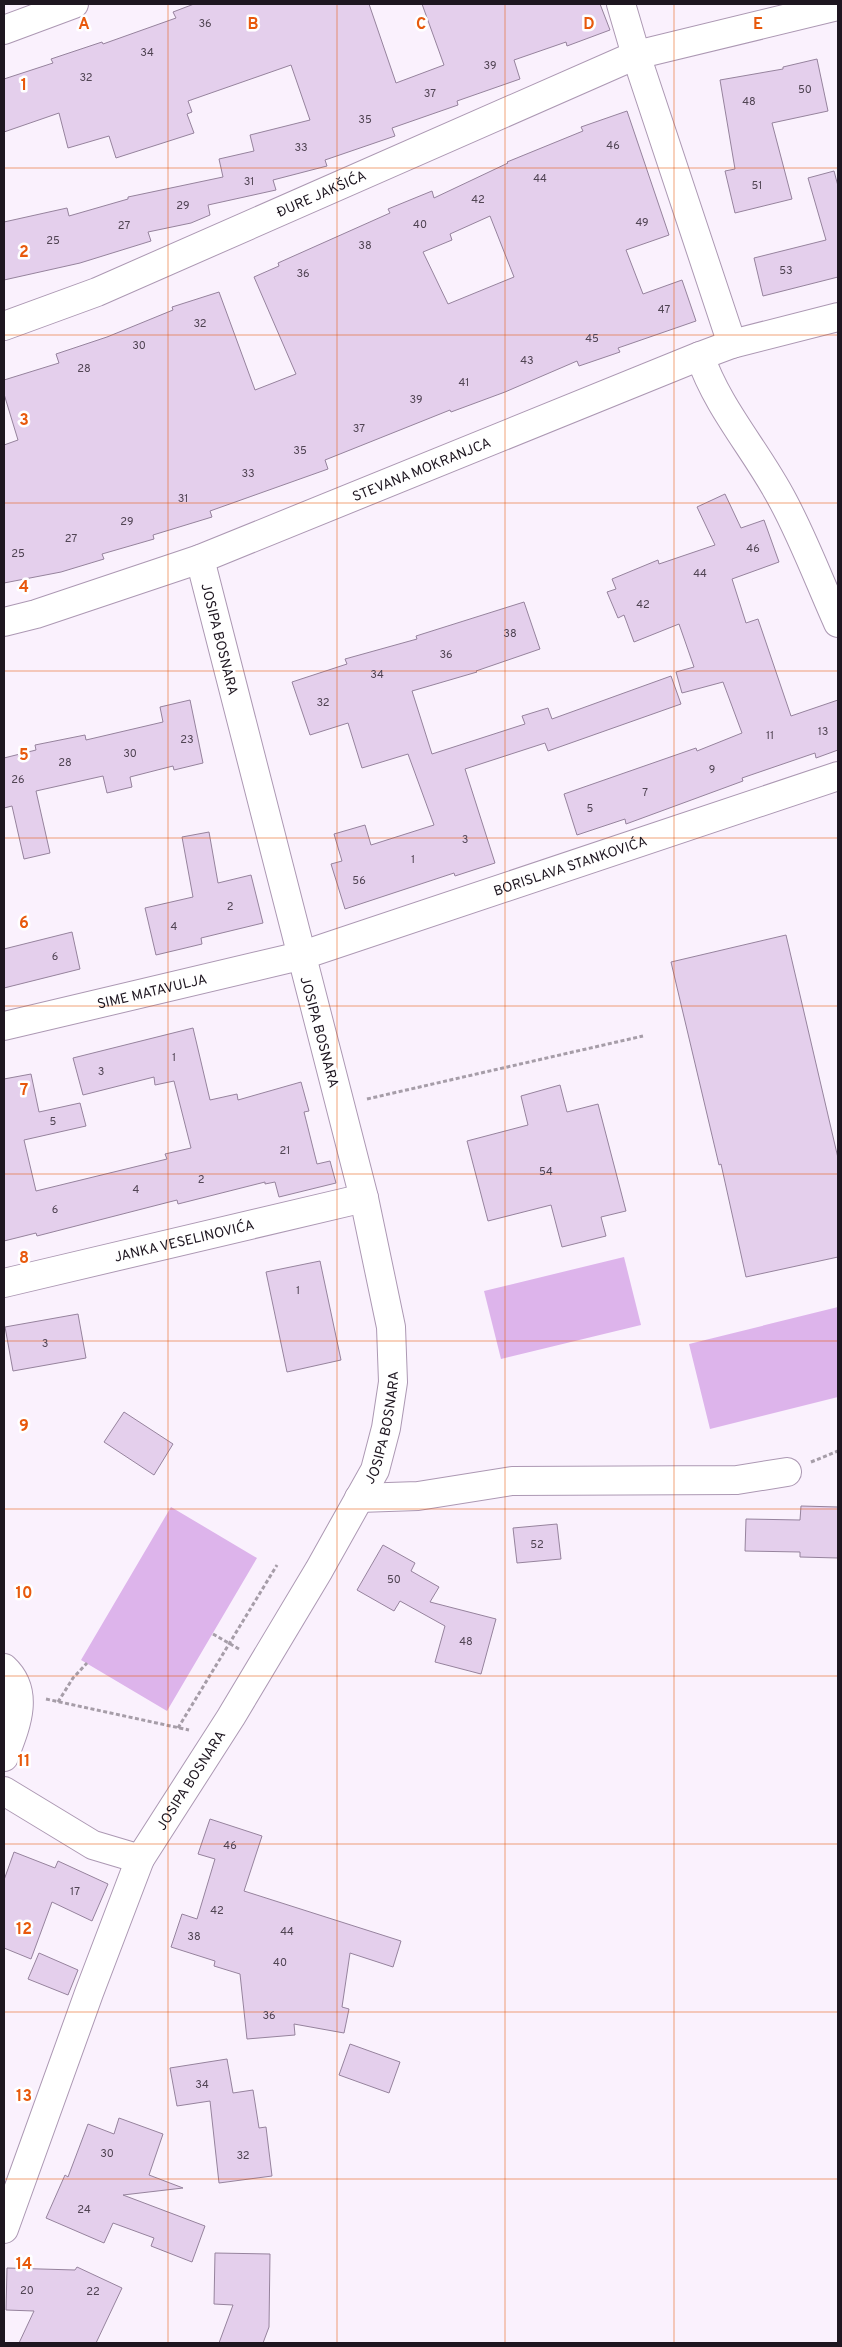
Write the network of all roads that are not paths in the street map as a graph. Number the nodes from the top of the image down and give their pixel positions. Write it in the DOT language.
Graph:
graph roads {
  1 [pos="74,4"];
  2 [pos="621,4"];
  3 [pos="838,6"];
  4 [pos="4,30"];
  5 [pos="636,55"];
  6 [pos="838,317"];
  7 [pos="4,326"];
  8 [pos="732,344"];
  9 [pos="700,356"];
  10 [pos="200,559"];
  11 [pos="4,622"];
  12 [pos="838,624"];
  13 [pos="838,776"];
  14 [pos="300,956"];
  15 [pos="4,1026"];
  16 [pos="364,1198"];
  17 [pos="4,1284"];
  18 [pos="787,1472"];
  19 [pos="359,1498"];
  20 [pos="4,1668"];
  21 [pos="4,1757"];
  22 [pos="4,1792"];
  23 [pos="140,1859"];
  24 [pos="4,2229"];
  1 -- 4 [label="street"];
  2 -- 5 [label="street"];
  3 -- 5 [label="street, ĐURE JAKŠIĆA"];
  5 -- 7 [label="street, ĐURE JAKŠIĆA"];
  5 -- 8 [label="street"];
  6 -- 8 [label="street, STEVANA MOKRANJCA"];
  8 -- 9 [label="street, STEVANA MOKRANJCA"];
  9 -- 10 [label="street, STEVANA MOKRANJCA"];
  9 -- 12 [label="street"];
  10 -- 11 [label="street, STEVANA MOKRANJCA"];
  10 -- 14 [label="street, JOSIPA BOSNARA"];
  13 -- 14 [label="street, BORISLAVA STANKOVIĆA"];
  14 -- 15 [label="street, SIME MATAVULJA"];
  14 -- 16 [label="street, JOSIPA BOSNARA"];
  16 -- 17 [label="street, JANKA VESELINOVIĆA"];
  16 -- 19 [label="street, JOSIPA BOSNARA"];
  18 -- 19 [label="street"];
  19 -- 23 [label="street, JOSIPA BOSNARA"];
  20 -- 21 [label="street"];
  22 -- 23 [label="street"];
  23 -- 24 [label="street, JOSIPA BOSNARA"];
}
